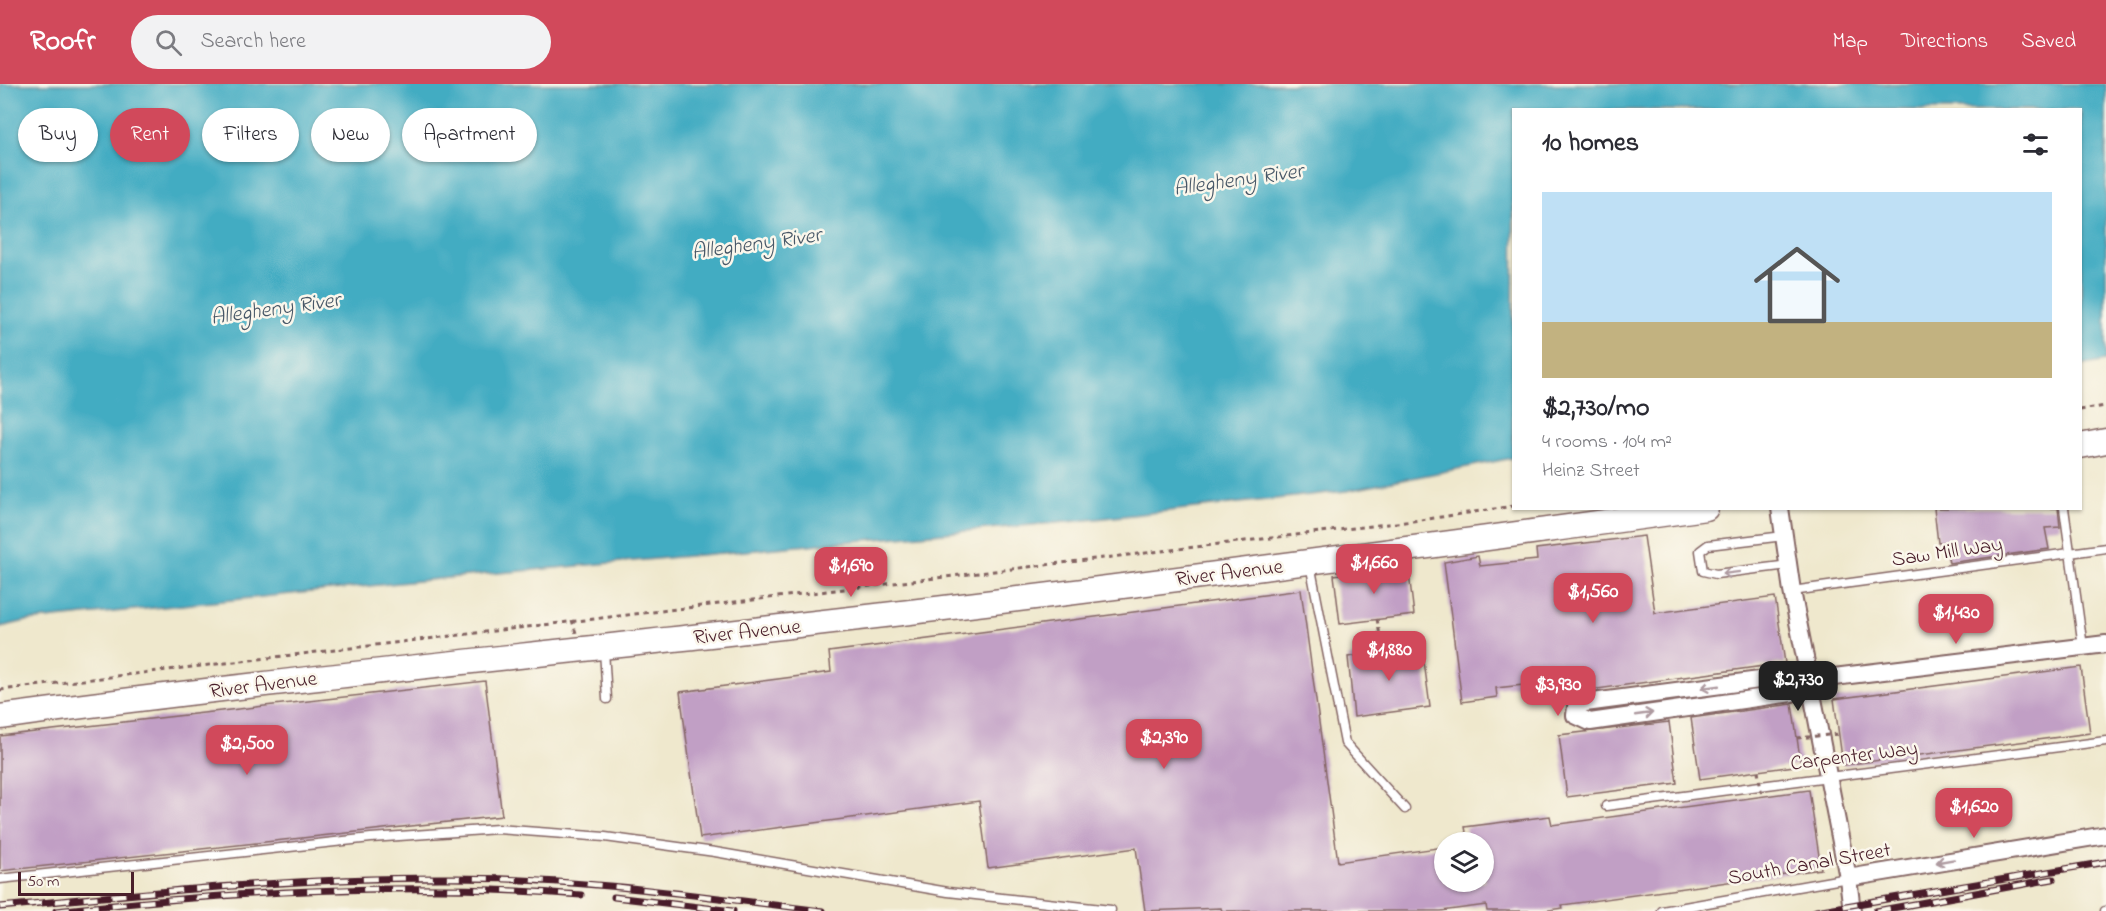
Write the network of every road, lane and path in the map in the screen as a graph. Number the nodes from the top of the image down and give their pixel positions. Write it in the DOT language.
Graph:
graph roads {
  1 [pos="2106,406"];
  2 [pos="2082,410"];
  3 [pos="2106,441"];
  4 [pos="2082,446"];
  5 [pos="1512,506"];
  6 [pos="1691,510"];
  7 [pos="1780,510"];
  8 [pos="2064,510"];
  9 [pos="1784,536"];
  10 [pos="2106,548"];
  11 [pos="2070,553"];
  12 [pos="1309,562"];
  13 [pos="1789,565"];
  14 [pos="1792,591"];
  15 [pos="1377,619"];
  16 [pos="2106,644"];
  17 [pos="603,647"];
  18 [pos="2083,647"];
  19 [pos="1383,652"];
  20 [pos="1809,680"];
  21 [pos="0,690"];
  22 [pos="607,699"];
  23 [pos="0,717"];
  24 [pos="1839,734"];
  25 [pos="1797,738"];
  26 [pos="2106,741"];
  27 [pos="1758,771"];
  28 [pos="1828,776"];
  29 [pos="1762,796"];
  30 [pos="1606,806"];
  31 [pos="1405,809"];
  32 [pos="2106,835"];
  33 [pos="1848,878"];
  34 [pos="0,879"];
  35 [pos="1111,910"];
  36 [pos="1662,911"];
  37 [pos="1852,911"];
  1 -- 2 [label="path"];
  3 -- 4 [label="street"];
  5 -- 21 [label="path"];
  6 -- 12 [label="street, River Avenue"];
  7 -- 9 [label="street"];
  8 -- 11 [label="lane"];
  9 -- 13 [label="street"];
  13 -- 9 [label="lane, one-way"];
  10 -- 11 [label="lane, Saw Mill Way"];
  11 -- 14 [label="lane, Saw Mill Way"];
  11 -- 18 [label="lane"];
  12 -- 17 [label="street, River Avenue"];
  12 -- 31 [label="lane"];
  13 -- 14 [label="street"];
  14 -- 20 [label="street"];
  15 -- 19 [label="path"];
  16 -- 18 [label="street"];
  17 -- 22 [label="lane"];
  17 -- 23 [label="street, River Avenue"];
  18 -- 20 [label="street"];
  20 -- 20 [label="street, one-way"];
  20 -- 28 [label="street"];
  24 -- 25 [label="path, bridge"];
  26 -- 28 [label="lane, Carpenter Way"];
  27 -- 29 [label="path, bridge"];
  28 -- 30 [label="lane, Carpenter Way"];
  28 -- 33 [label="street"];
  32 -- 33 [label="street, South Canal Street, one-way"];
  33 -- 36 [label="lane, South Canal Street"];
  33 -- 37 [label="street"];
  34 -- 35 [label="lane"];
}
